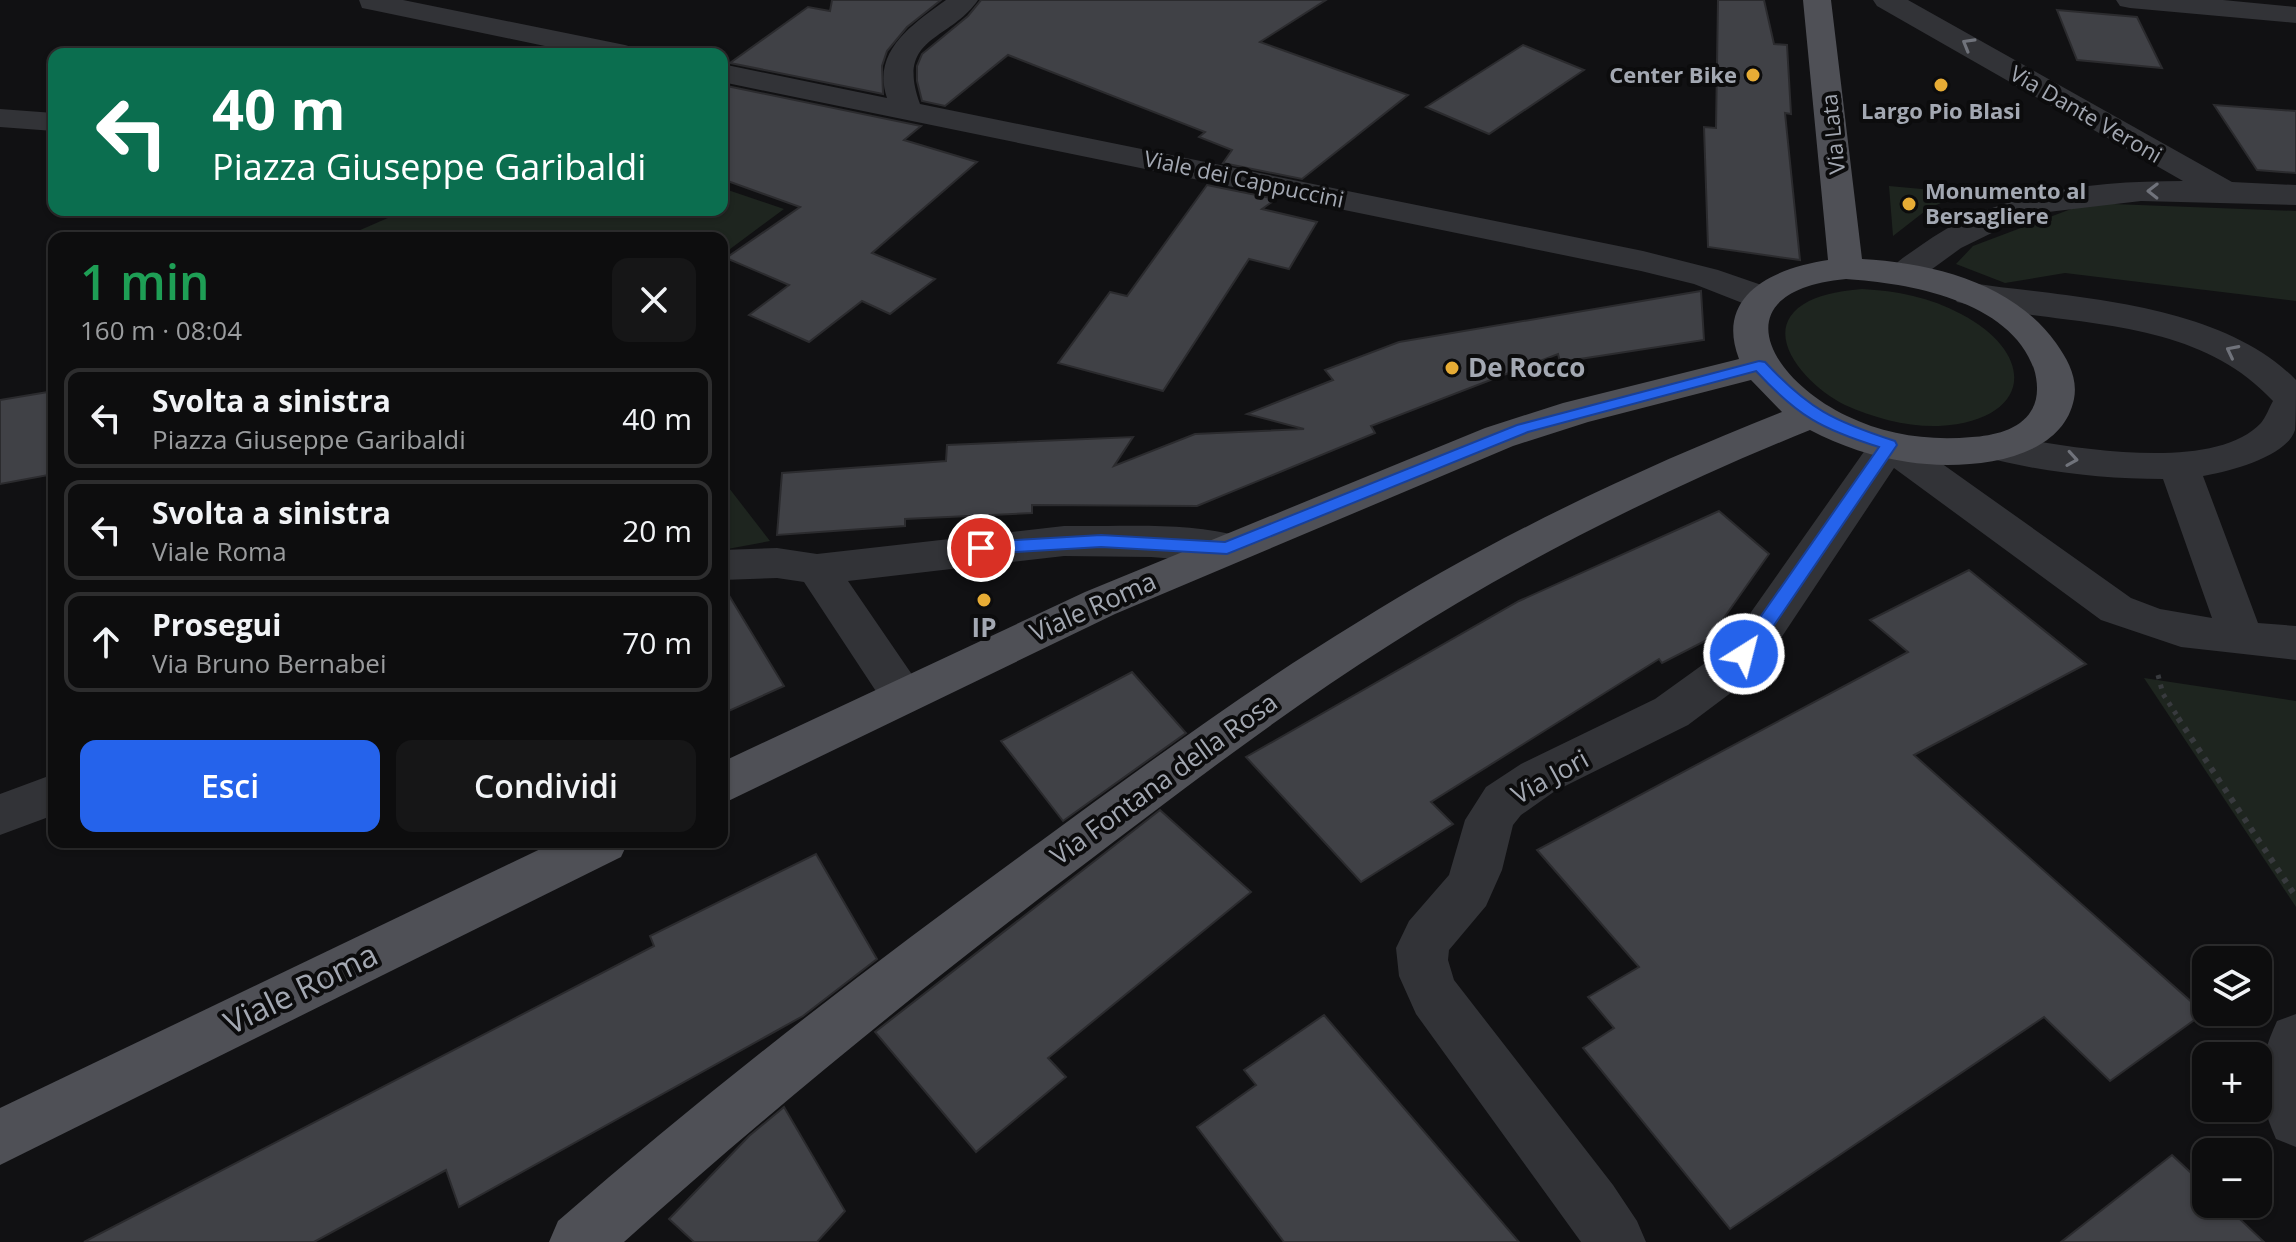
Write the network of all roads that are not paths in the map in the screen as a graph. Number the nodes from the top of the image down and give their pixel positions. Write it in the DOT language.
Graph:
graph roads {
  1 [pos="964,0"];
  2 [pos="1817,0"];
  3 [pos="1887,0"];
  4 [pos="2130,0"];
  5 [pos="372,2"];
  6 [pos="2296,15"];
  7 [pos="597,48"];
  8 [pos="728,74"];
  9 [pos="907,110"];
  10 [pos="0,118"];
  11 [pos="48,122"];
  12 [pos="2231,192"];
  13 [pos="2296,195"];
  14 [pos="1846,269"];
  15 [pos="1905,273"];
  16 [pos="1970,294"];
  17 [pos="1763,298"];
  18 [pos="1759,366"];
  19 [pos="2295,401"];
  20 [pos="1608,404"];
  21 [pos="1802,408"];
  22 [pos="1889,445"];
  23 [pos="1995,447"];
  24 [pos="2179,467"];
  25 [pos="1227,548"];
  26 [pos="728,565"];
  27 [pos="817,569"];
  28 [pos="2241,637"];
  29 [pos="2296,643"];
  30 [pos="903,695"];
  31 [pos="728,781"];
  32 [pos="48,796"];
  33 [pos="0,815"];
  34 [pos="591,848"];
  35 [pos="2296,1039"];
  36 [pos="2296,1120"];
  37 [pos="0,1137"];
  38 [pos="579,1242"];
  39 [pos="1616,1242"];
  1 -- 9 [label="street"];
  2 -- 14 [label="main road, Via Lata"];
  12 -- 3 [label="street, Via Dante Veroni, one-way"];
  4 -- 6 [label="street"];
  5 -- 7 [label="street"];
  8 -- 9 [label="street, Viale dei Cappuccini"];
  9 -- 17 [label="street, Viale dei Cappuccini"];
  10 -- 11 [label="street"];
  12 -- 13 [label="street, Via Dante Veroni"];
  12 -- 15 [label="street, one-way"];
  14 -- 15 [label="main road"];
  14 -- 17 [label="main road"];
  15 -- 16 [label="main road"];
  19 -- 16 [label="street, one-way"];
  16 -- 23 [label="main road"];
  17 -- 18 [label="main road"];
  18 -- 20 [label="main road, Viale Roma"];
  18 -- 21 [label="main road"];
  19 -- 24 [label="street"];
  20 -- 21 [label="main road, Viale Roma"];
  20 -- 25 [label="main road, Viale Roma"];
  21 -- 22 [label="main road"];
  21 -- 38 [label="main road, Via Fontana della Rosa"];
  22 -- 23 [label="main road"];
  22 -- 28 [label="street"];
  22 -- 39 [label="street, Via Jori"];
  23 -- 24 [label="street, one-way"];
  24 -- 28 [label="street"];
  25 -- 27 [label="street"];
  25 -- 30 [label="main road, Viale Roma"];
  26 -- 27 [label="street"];
  27 -- 30 [label="street"];
  28 -- 29 [label="street"];
  30 -- 31 [label="main road, Viale Roma"];
  32 -- 33 [label="street"];
  34 -- 37 [label="main road, Viale Roma"];
  35 -- 36 [label="street"];
}
